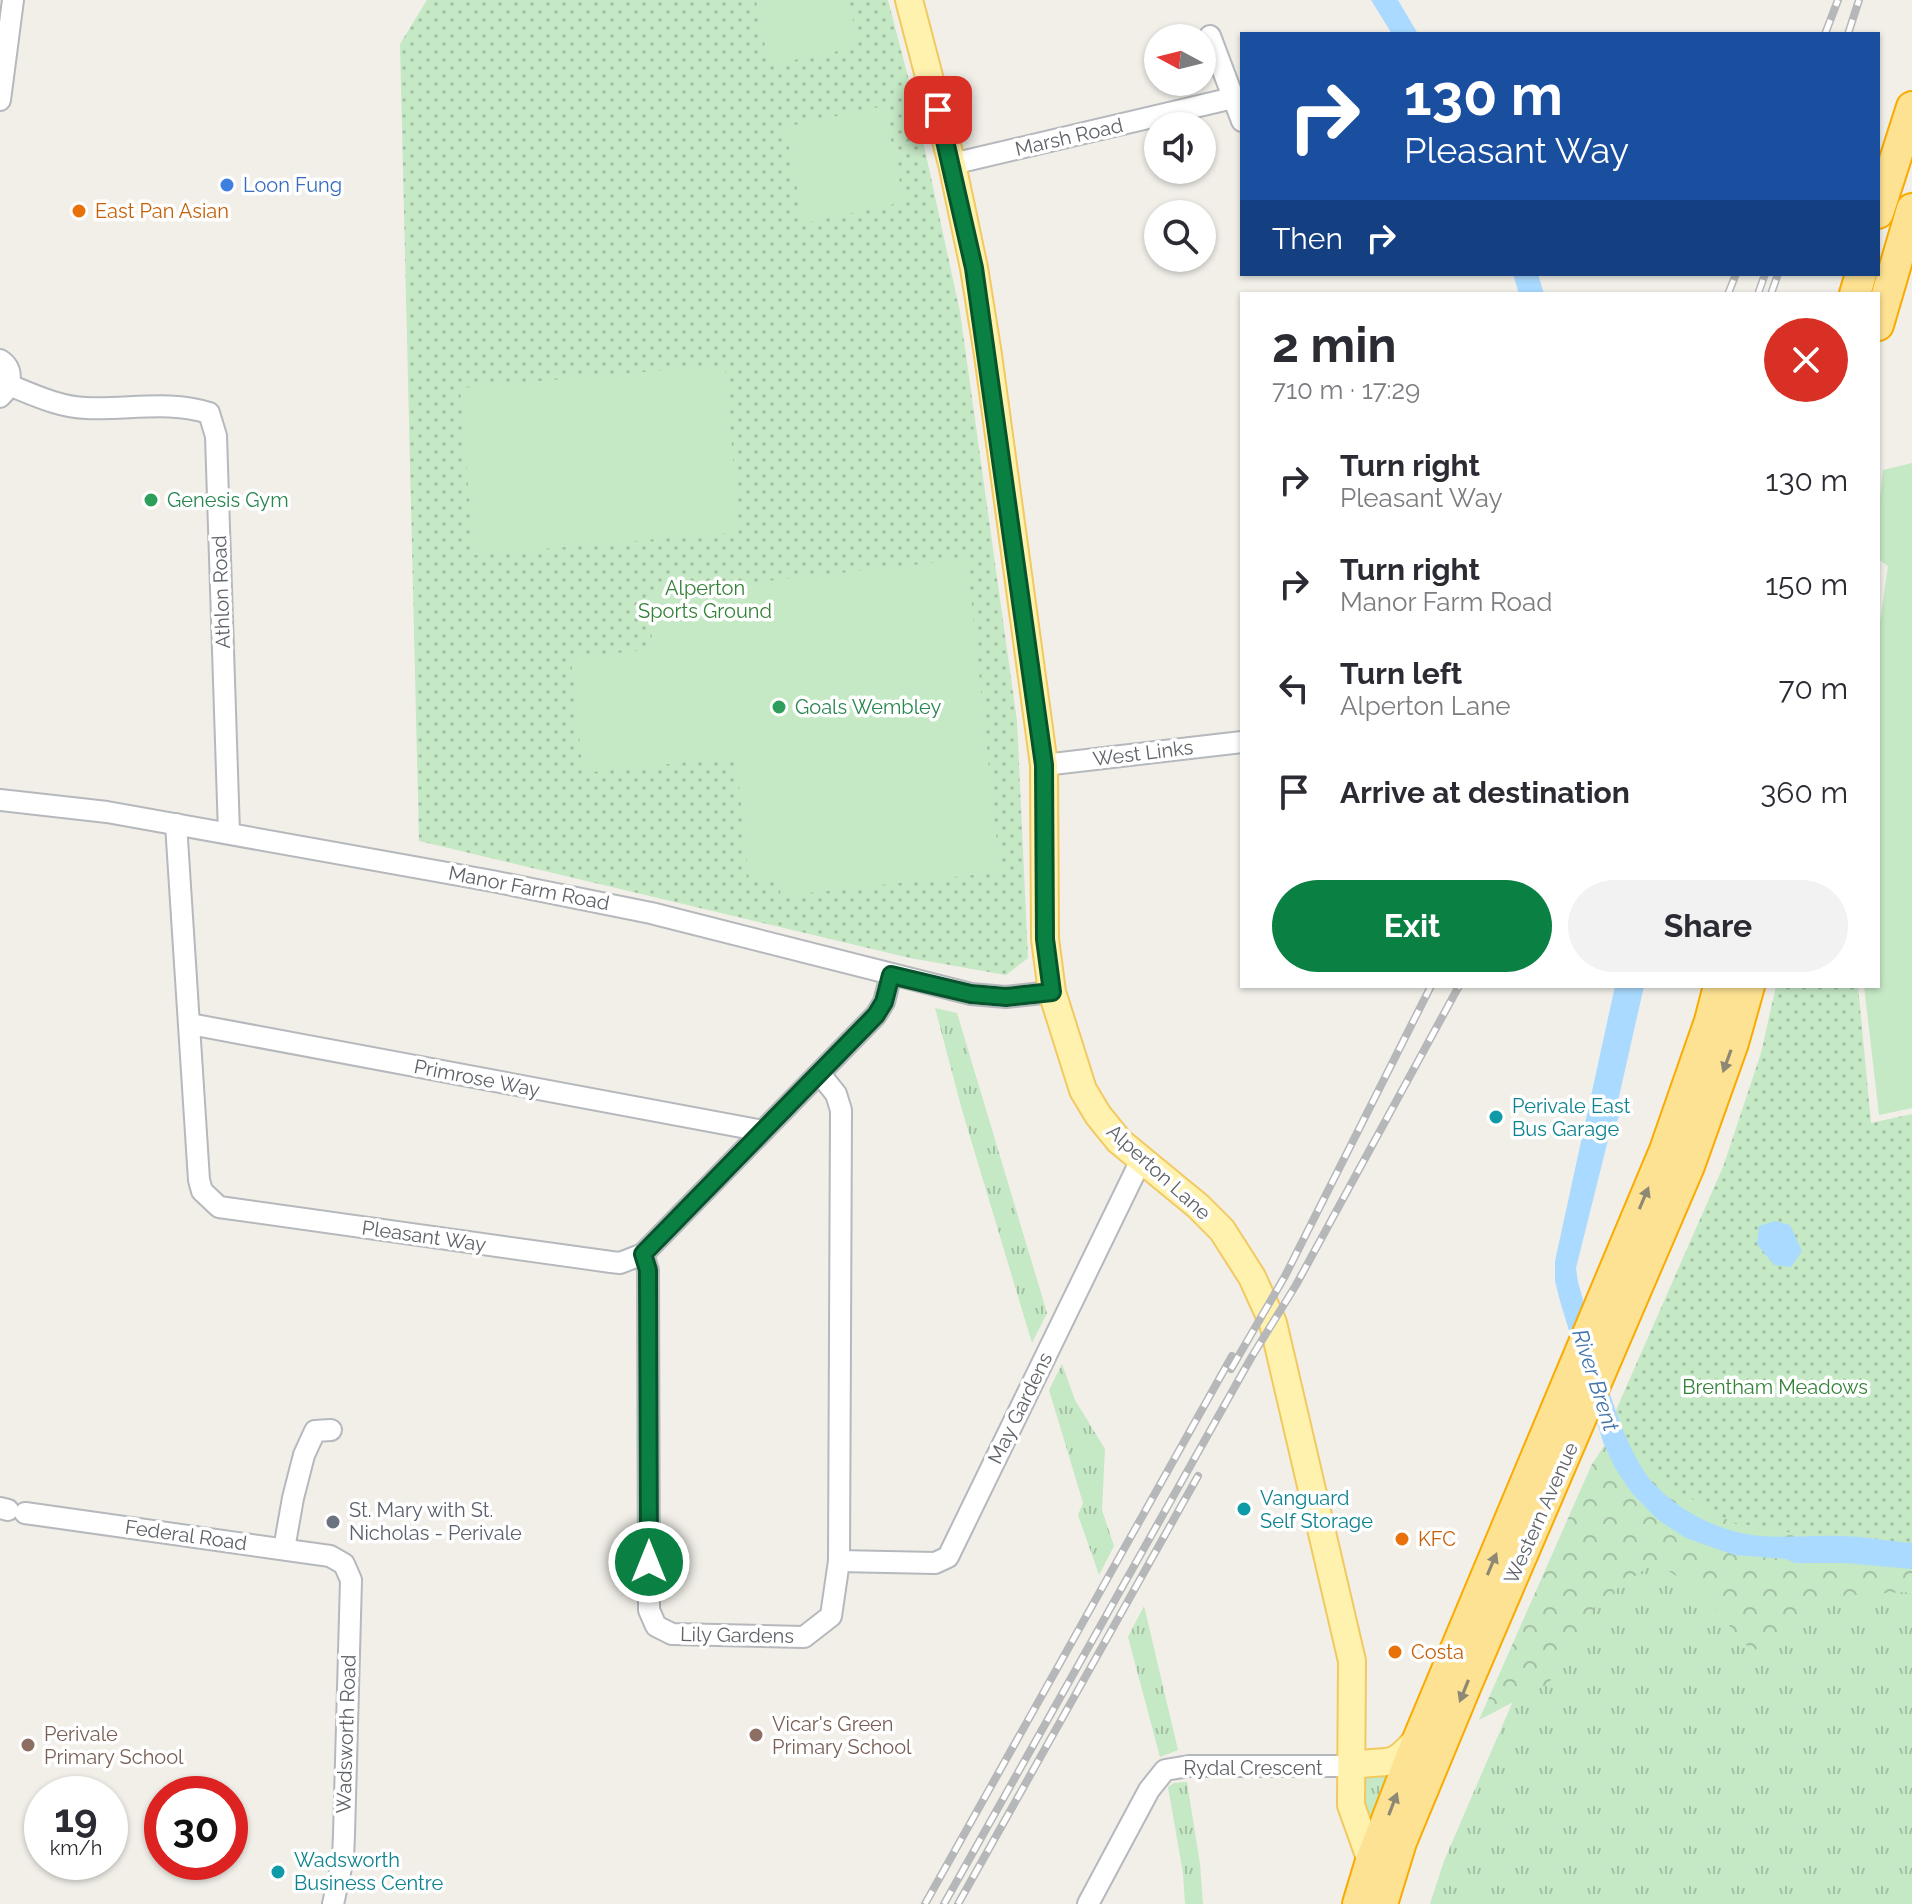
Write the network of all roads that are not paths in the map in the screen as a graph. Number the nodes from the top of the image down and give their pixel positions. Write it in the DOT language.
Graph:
graph roads {
  1 [pos="13,0"];
  2 [pos="909,0"];
  3 [pos="1216,52"];
  4 [pos="1233,98"];
  5 [pos="0,100"];
  6 [pos="1912,107"];
  7 [pos="1240,116"];
  8 [pos="952,164"];
  9 [pos="1880,207"];
  10 [pos="1912,209"];
  11 [pos="1880,318"];
  12 [pos="0,360"];
  13 [pos="5,391"];
  14 [pos="1240,742"];
  15 [pos="1044,765"];
  16 [pos="0,800"];
  17 [pos="176,824"];
  18 [pos="229,833"];
  19 [pos="891,975"];
  20 [pos="1718,988"];
  21 [pos="1748,988"];
  22 [pos="1052,992"];
  23 [pos="190,1024"];
  24 [pos="820,1074"];
  25 [pos="763,1131"];
  26 [pos="1141,1160"];
  27 [pos="643,1254"];
  28 [pos="1626,1278"];
  29 [pos="1573,1406"];
  30 [pos="331,1430"];
  31 [pos="11,1510"];
  32 [pos="284,1549"];
  33 [pos="839,1561"];
  34 [pos="344,1564"];
  35 [pos="1419,1737"];
  36 [pos="1353,1766"];
  37 [pos="1371,1861"];
  38 [pos="333,1904"];
  39 [pos="1088,1904"];
  40 [pos="1358,1904"];
  41 [pos="1382,1904"];
  1 -- 5 [label="street"];
  2 -- 8 [label="main road, Alperton Lane"];
  3 -- 4 [label="street"];
  4 -- 7 [label="street"];
  4 -- 8 [label="street, Marsh Road"];
  6 -- 9 [label="highway"];
  8 -- 15 [label="main road, Alperton Lane"];
  10 -- 11 [label="highway"];
  12 -- 13 [label="street"];
  13 -- 18 [label="street, Athlon Road"];
  14 -- 15 [label="street, West Links"];
  15 -- 22 [label="main road, Alperton Lane"];
  16 -- 17 [label="street, Manor Farm Road"];
  17 -- 18 [label="street, Manor Farm Road"];
  17 -- 23 [label="street, Pleasant Way"];
  18 -- 19 [label="street, Manor Farm Road"];
  19 -- 22 [label="street, Manor Farm Road"];
  19 -- 24 [label="street"];
  28 -- 20 [label="highway, Western Avenue, one-way"];
  21 -- 28 [label="highway, Western Avenue, one-way"];
  22 -- 26 [label="main road, Alperton Lane"];
  23 -- 25 [label="street, Primrose Way"];
  23 -- 27 [label="street, Pleasant Way"];
  24 -- 25 [label="street"];
  24 -- 33 [label="street, Lily Gardens"];
  25 -- 27 [label="street"];
  26 -- 33 [label="street, May Gardens"];
  26 -- 36 [label="main road, Alperton Lane"];
  27 -- 33 [label="street, Lily Gardens"];
  28 -- 29 [label="highway, Western Avenue"];
  35 -- 29 [label="highway, Western Avenue, one-way"];
  29 -- 41 [label="highway, Western Avenue, one-way"];
  30 -- 32 [label="street"];
  31 -- 32 [label="street, Federal Road"];
  32 -- 34 [label="street, Federal Road"];
  34 -- 38 [label="street, Wadsworth Road"];
  35 -- 36 [label="main road"];
  37 -- 35 [label="highway, Western Avenue, one-way"];
  36 -- 37 [label="main road, Alperton Lane"];
  36 -- 39 [label="street, Rydal Crescent"];
  37 -- 40 [label="highway, Western Avenue"];
}
